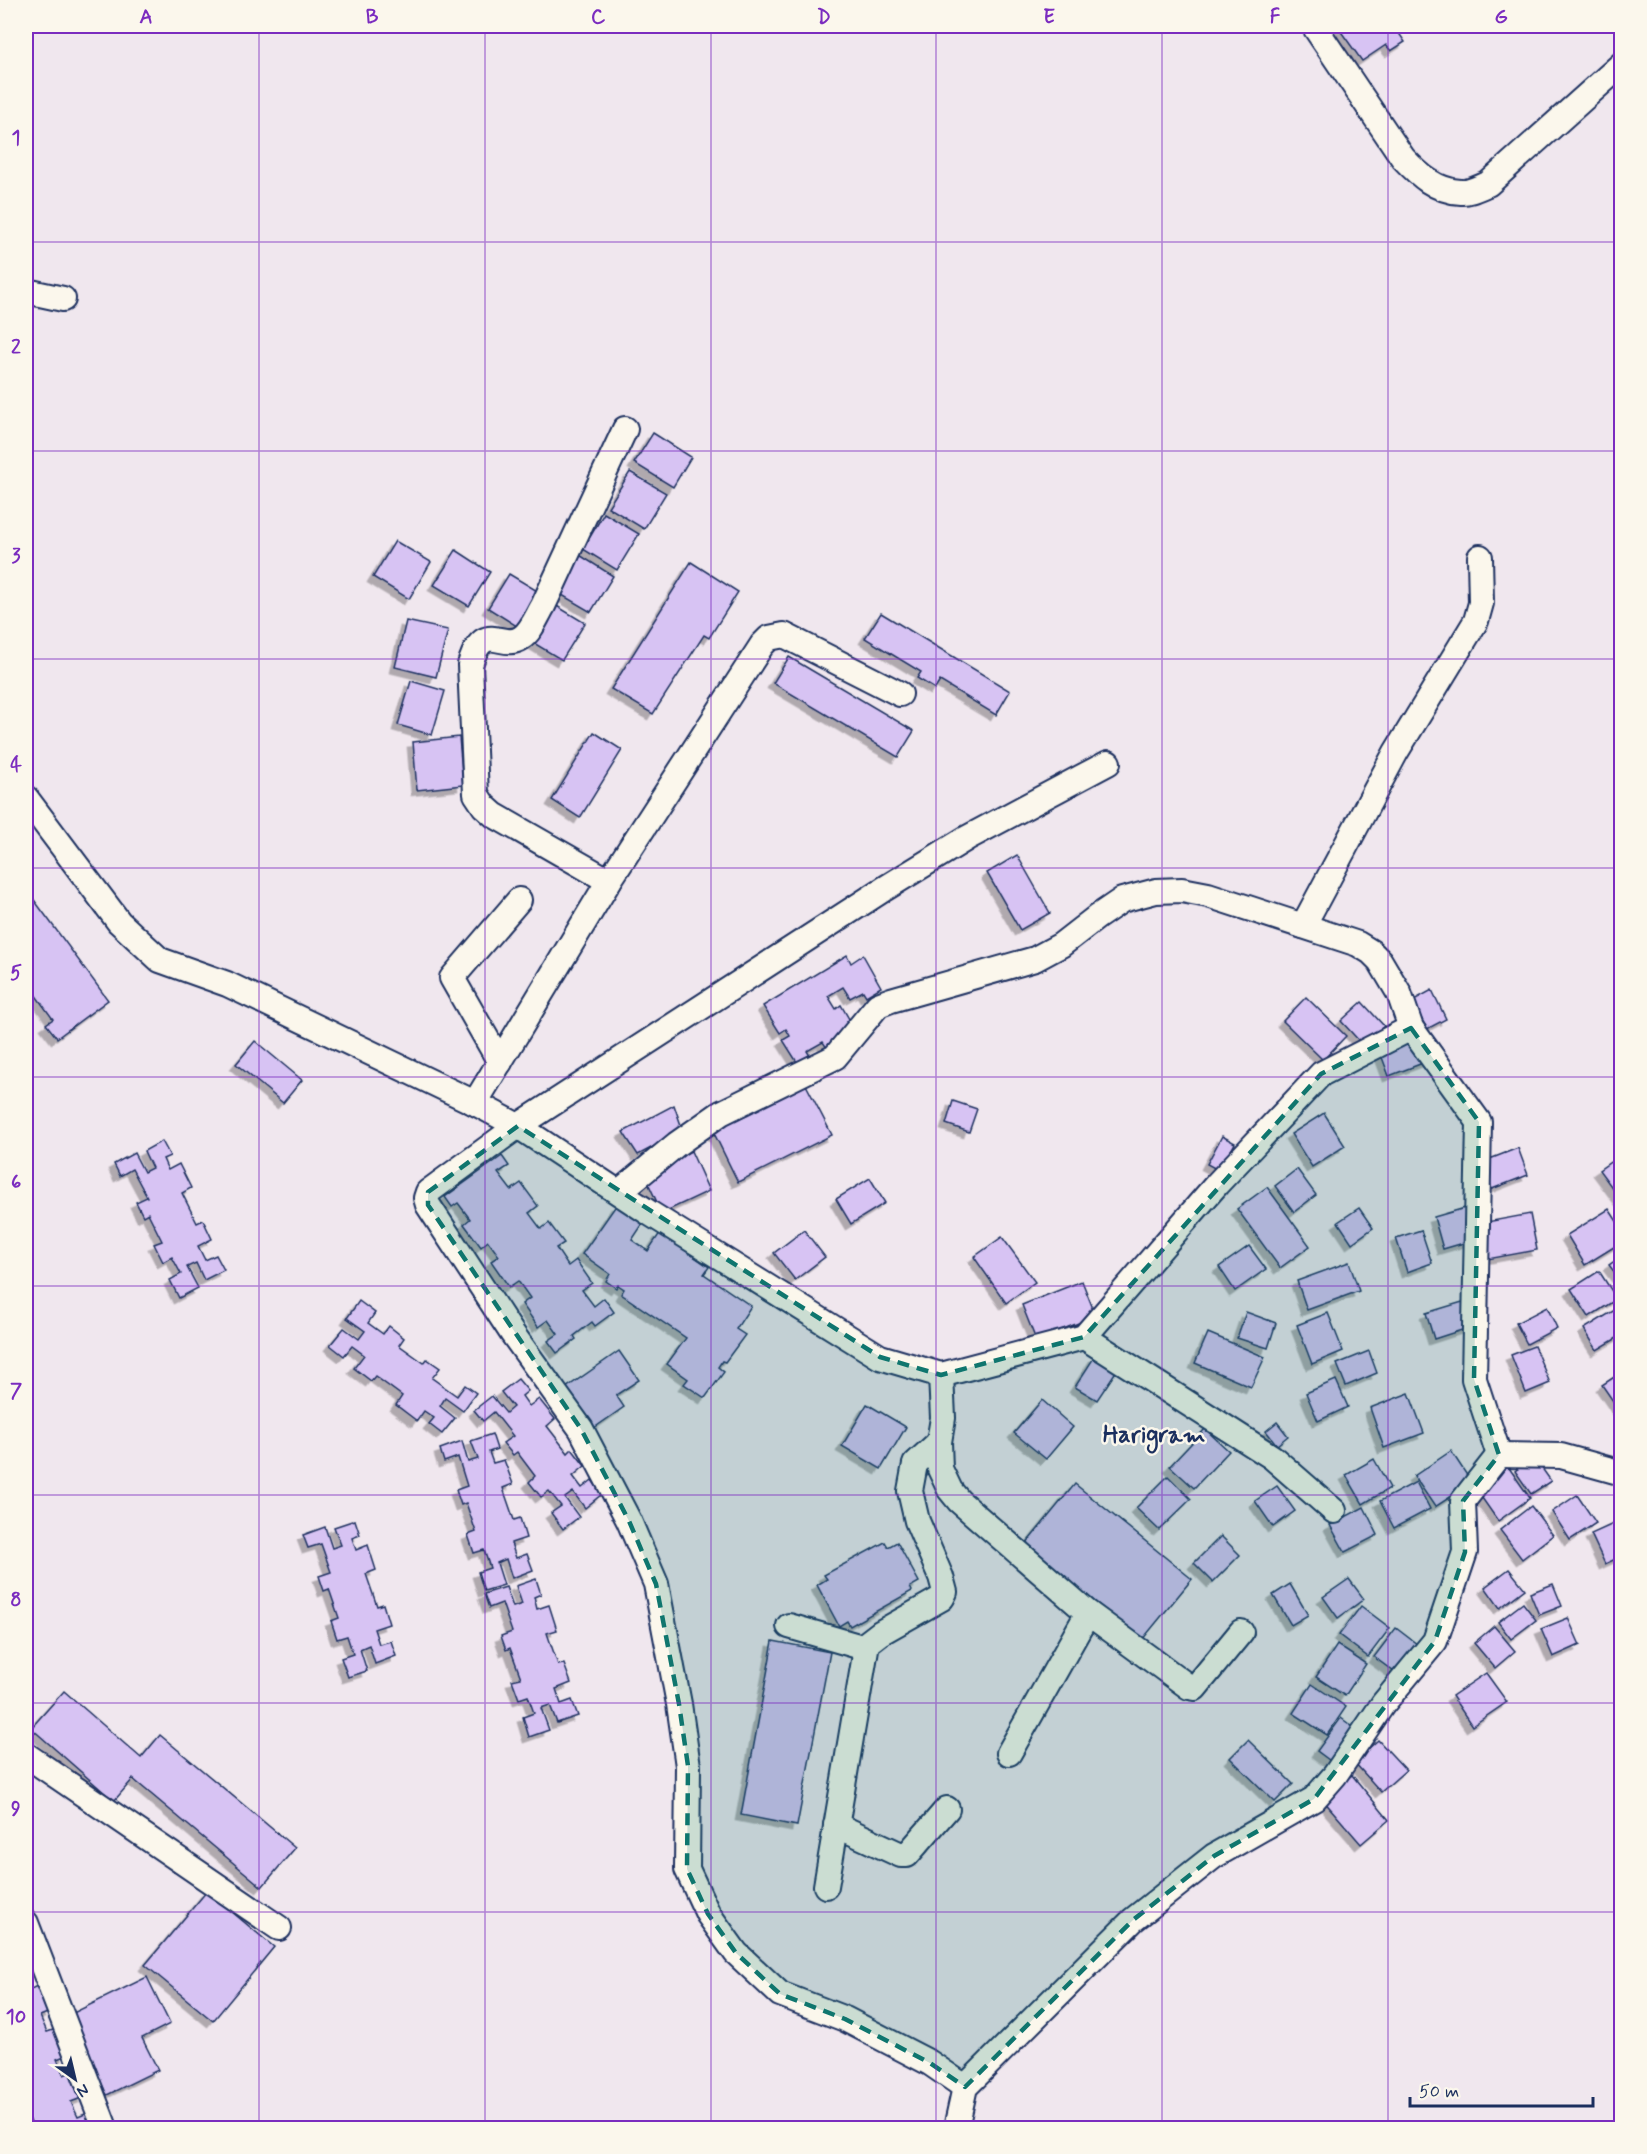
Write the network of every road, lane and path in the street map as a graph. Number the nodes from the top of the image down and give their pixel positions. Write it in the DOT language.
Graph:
graph roads {
  1 [pos="1314,26"];
  2 [pos="1622,63"];
  3 [pos="26,291"];
  4 [pos="63,299"];
  5 [pos="625,429"];
  6 [pos="1480,557"];
  7 [pos="900,694"];
  8 [pos="1108,763"];
  9 [pos="26,798"];
  10 [pos="609,881"];
  11 [pos="519,900"];
  12 [pos="1303,926"];
  13 [pos="1411,1028"];
  14 [pos="500,1062"];
  15 [pos="475,1103"];
  16 [pos="519,1126"];
  17 [pos="619,1192"];
  18 [pos="1084,1337"];
  19 [pos="941,1375"];
  20 [pos="939,1442"];
  21 [pos="1499,1455"];
  22 [pos="1622,1473"];
  23 [pos="1334,1511"];
  24 [pos="1088,1613"];
  25 [pos="789,1626"];
  26 [pos="1241,1632"];
  27 [pos="865,1648"];
  28 [pos="1009,1753"];
  29 [pos="26,1755"];
  30 [pos="947,1809"];
  31 [pos="836,1825"];
  32 [pos="826,1886"];
  33 [pos="26,1923"];
  34 [pos="279,1928"];
  35 [pos="965,2087"];
  36 [pos="105,2128"];
  37 [pos="956,2128"];
  1 -- 2 [label="street"];
  3 -- 4 [label="street"];
  5 -- 10 [label="street"];
  6 -- 12 [label="street"];
  7 -- 10 [label="street"];
  8 -- 16 [label="street"];
  9 -- 15 [label="street"];
  10 -- 14 [label="street"];
  11 -- 14 [label="street"];
  12 -- 13 [label="street"];
  12 -- 17 [label="street"];
  13 -- 18 [label="street"];
  13 -- 21 [label="street"];
  14 -- 15 [label="street"];
  15 -- 16 [label="street"];
  16 -- 17 [label="street"];
  16 -- 35 [label="street"];
  17 -- 19 [label="street"];
  18 -- 19 [label="street"];
  18 -- 23 [label="street"];
  19 -- 20 [label="street"];
  20 -- 24 [label="street"];
  20 -- 27 [label="street"];
  21 -- 22 [label="street"];
  21 -- 35 [label="street"];
  24 -- 26 [label="street"];
  24 -- 28 [label="street"];
  25 -- 27 [label="street"];
  27 -- 31 [label="street"];
  29 -- 34 [label="street"];
  30 -- 31 [label="street"];
  31 -- 32 [label="street"];
  33 -- 36 [label="street"];
  35 -- 37 [label="street"];
}
